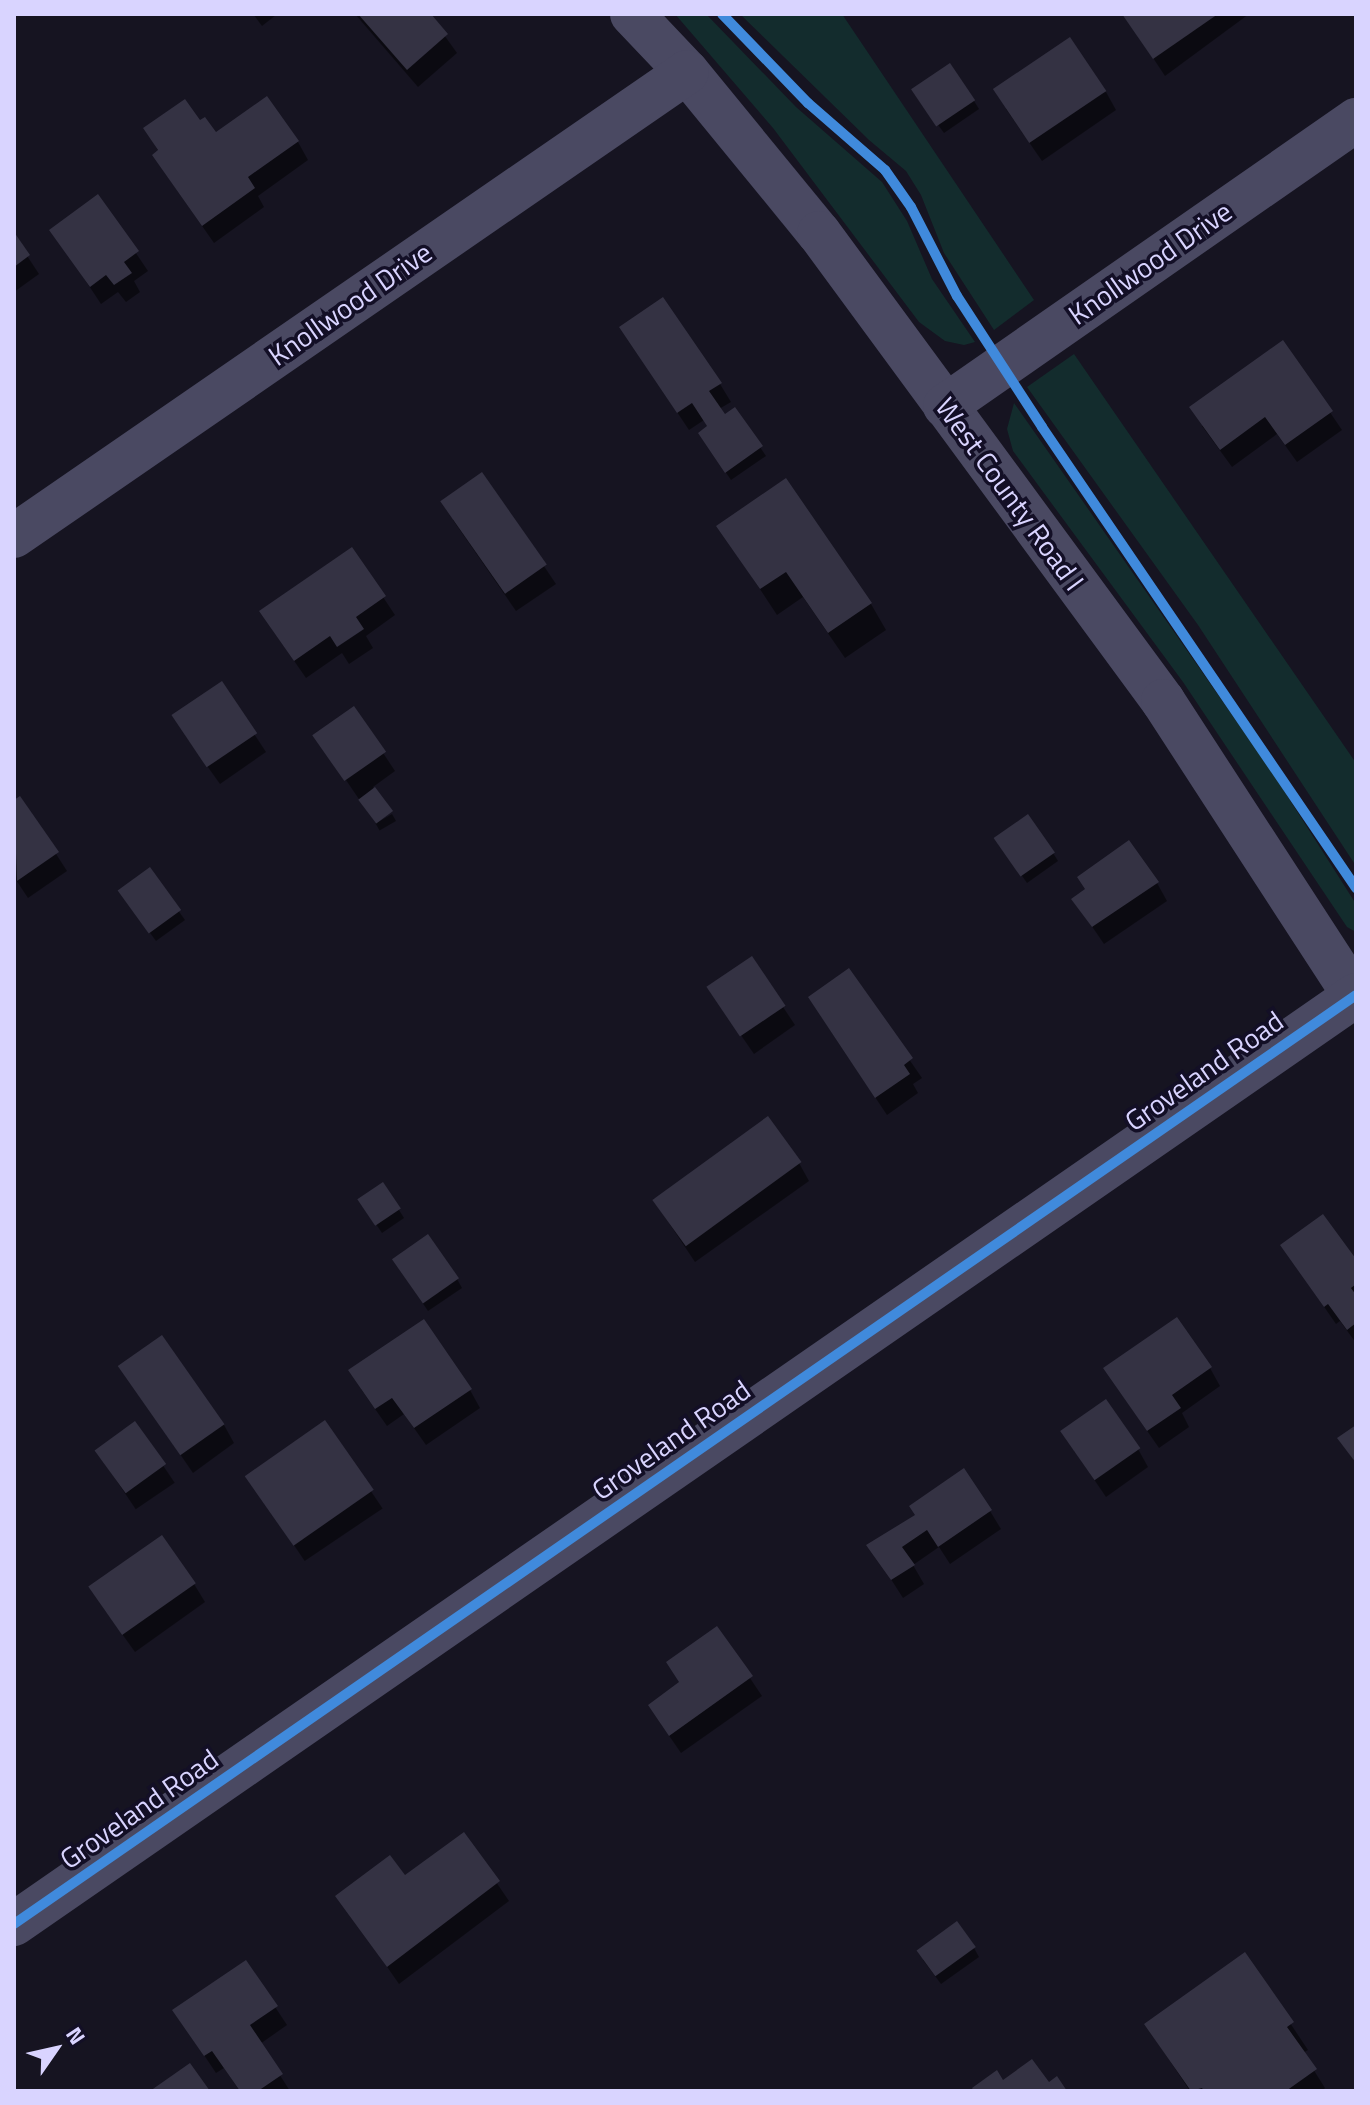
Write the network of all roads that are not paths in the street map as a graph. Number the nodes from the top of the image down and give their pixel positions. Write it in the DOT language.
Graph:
graph roads {
  1 [pos="632,14"];
  2 [pos="687,72"];
  3 [pos="1356,120"];
  4 [pos="945,406"];
  5 [pos="14,536"];
  6 [pos="1356,996"];
  7 [pos="14,1924"];
  1 -- 2 [label="street, West County Road I"];
  2 -- 4 [label="street, West County Road I"];
  2 -- 5 [label="street, Knollwood Drive"];
  3 -- 4 [label="street, Knollwood Drive"];
  4 -- 6 [label="street, West County Road I"];
  6 -- 7 [label="street, Groveland Road"];
}
